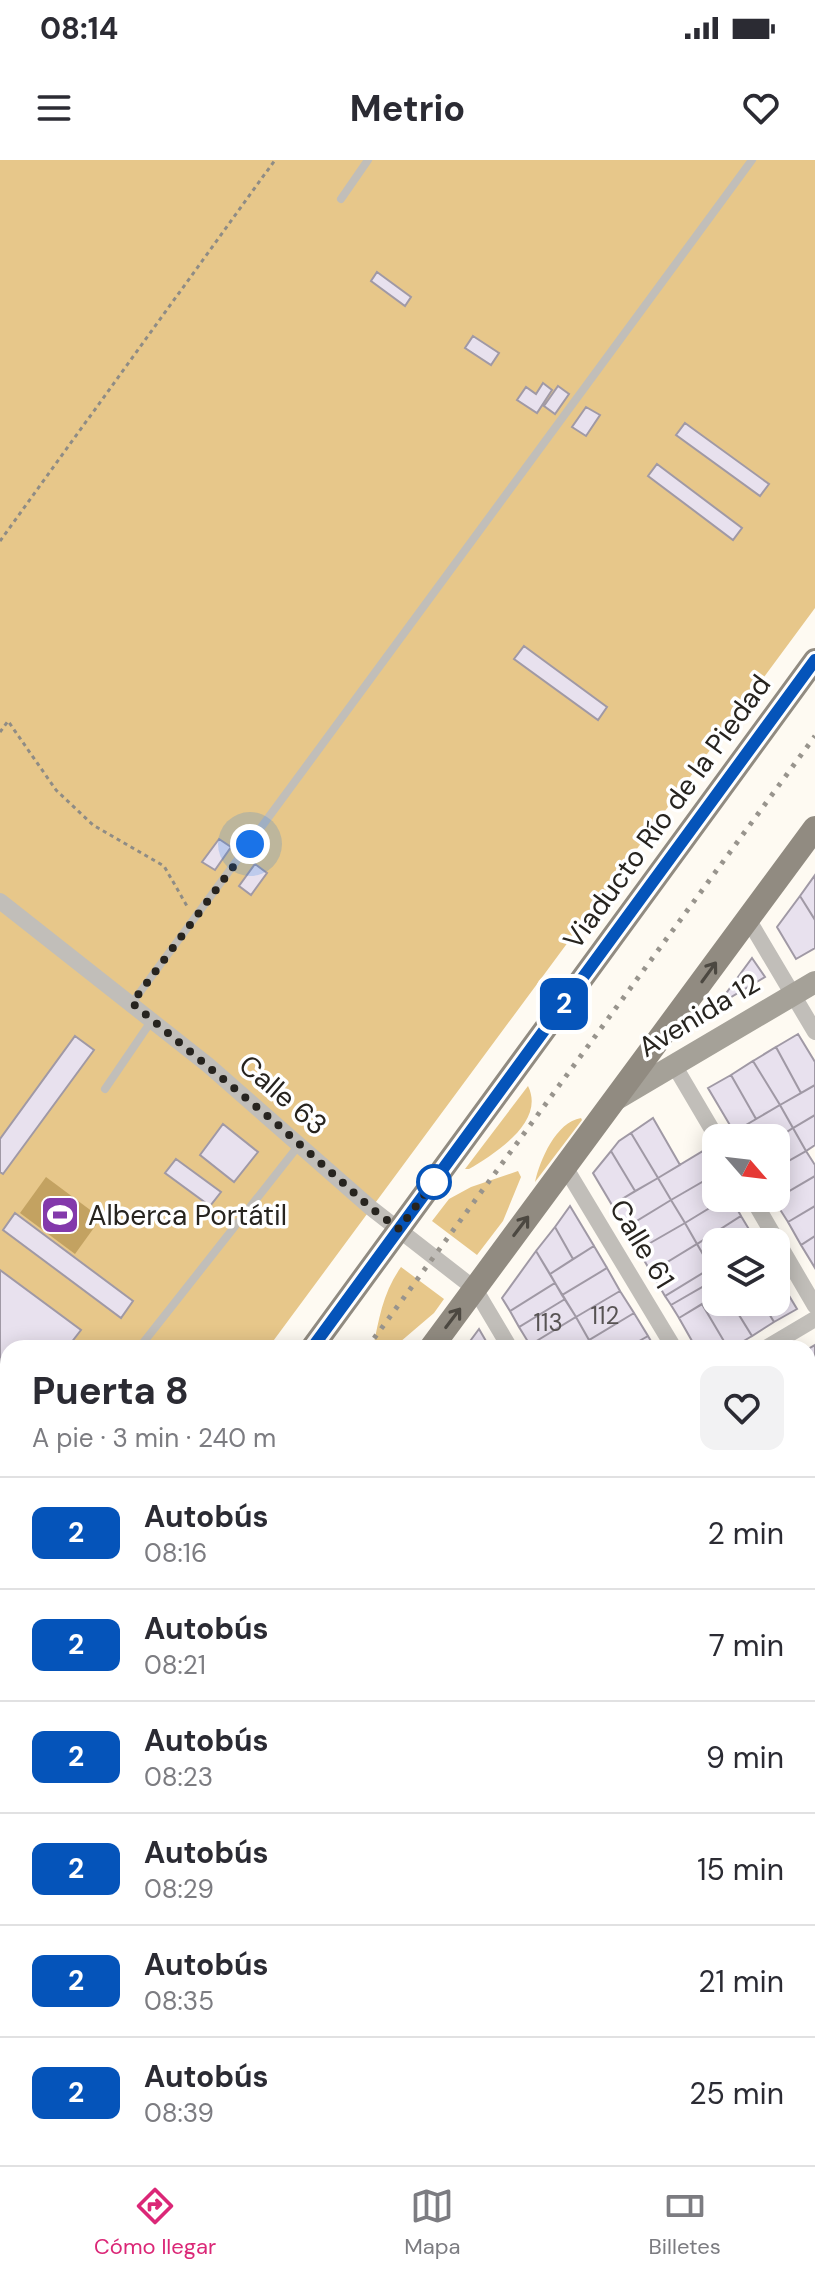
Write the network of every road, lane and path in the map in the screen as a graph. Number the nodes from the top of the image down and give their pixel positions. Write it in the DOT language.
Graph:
graph roads {
  1 [pos="275,160"];
  2 [pos="368,160"];
  3 [pos="752,160"];
  4 [pos="341,199"];
  5 [pos="0,541"];
  6 [pos="815,660"];
  7 [pos="0,732"];
  8 [pos="815,828"];
  9 [pos="0,901"];
  10 [pos="748,919"];
  11 [pos="194,920"];
  12 [pos="815,982"];
  13 [pos="793,995"];
  14 [pos="132,1003"];
  15 [pos="152,1019"];
  16 [pos="815,1032"];
  17 [pos="674,1065"];
  18 [pos="105,1089"];
  19 [pos="614,1100"];
  20 [pos="709,1124"];
  21 [pos="300,1144"];
  22 [pos="565,1167"];
  23 [pos="760,1212"];
  24 [pos="399,1229"];
  25 [pos="475,1289"];
  26 [pos="815,1306"];
  27 [pos="815,1319"];
  28 [pos="145,1340"];
  29 [pos="318,1340"];
  30 [pos="437,1340"];
  31 [pos="505,1340"];
  32 [pos="669,1340"];
  33 [pos="780,1340"];
  1 -- 5 [label="path"];
  2 -- 4 [label="lane"];
  3 -- 11 [label="lane"];
  6 -- 24 [label="main road, Viaducto Río de la Piedad"];
  7 -- 11 [label="path"];
  8 -- 10 [label="main road"];
  9 -- 14 [label="street, Calle 63"];
  10 -- 13 [label="street"];
  19 -- 10 [label="main road, one-way"];
  11 -- 14 [label="lane"];
  12 -- 13 [label="street, Avenida 12"];
  13 -- 16 [label="street"];
  13 -- 17 [label="street, Avenida 12"];
  14 -- 15 [label="street, Calle 63"];
  15 -- 18 [label="lane"];
  15 -- 21 [label="street, Calle 63"];
  17 -- 19 [label="street, Avenida 12"];
  17 -- 20 [label="street"];
  19 -- 22 [label="main road"];
  21 -- 24 [label="street, Calle 63"];
  21 -- 28 [label="lane"];
  25 -- 22 [label="main road, one-way"];
  22 -- 32 [label="street, Calle 61"];
  23 -- 26 [label="street"];
  24 -- 25 [label="street, Calle 63"];
  24 -- 29 [label="main road, Viaducto Río de la Piedad"];
  30 -- 25 [label="main road, one-way"];
  25 -- 31 [label="street, Calle 63"];
  27 -- 33 [label="street"];
}
